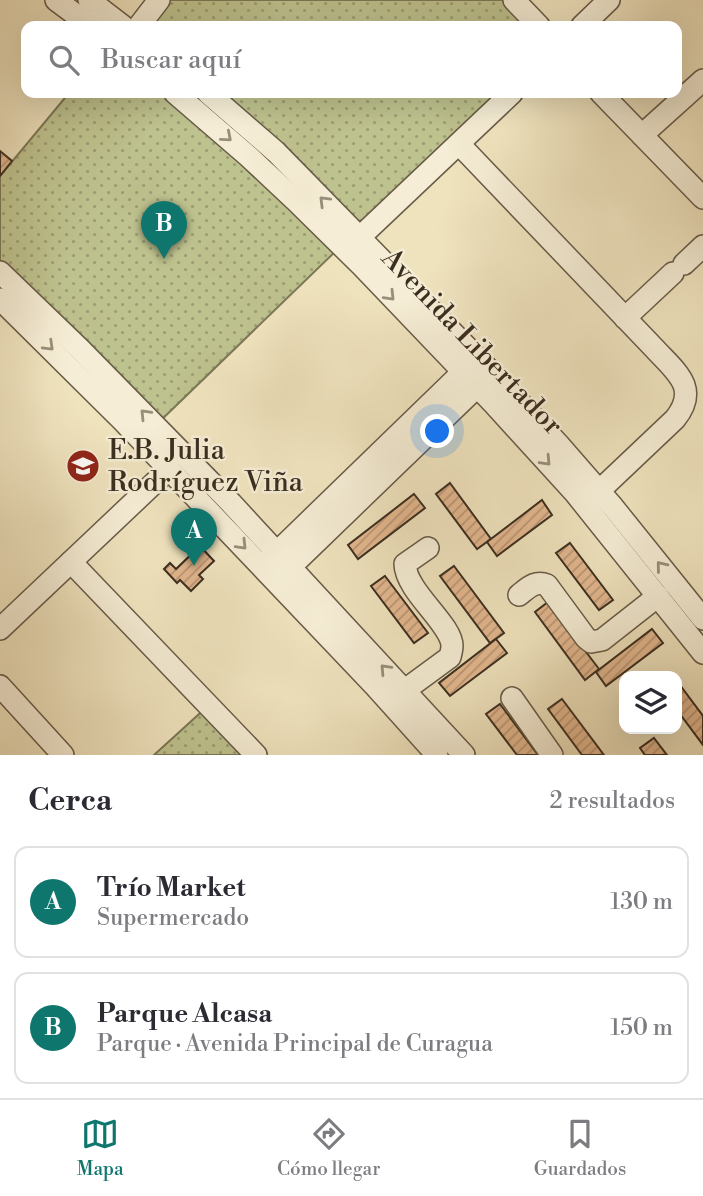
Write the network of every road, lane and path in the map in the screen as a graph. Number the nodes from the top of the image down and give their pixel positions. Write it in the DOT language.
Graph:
graph roads {
  1 [pos="56,0"];
  2 [pos="89,0"];
  3 [pos="159,0"];
  4 [pos="514,0"];
  5 [pos="610,0"];
  6 [pos="84,21"];
  7 [pos="116,21"];
  8 [pos="143,21"];
  9 [pos="534,21"];
  10 [pos="587,21"];
  11 [pos="703,80"];
  12 [pos="181,98"];
  13 [pos="214,98"];
  14 [pos="507,98"];
  15 [pos="606,98"];
  16 [pos="642,135"];
  17 [pos="459,144"];
  18 [pos="703,198"];
  19 [pos="360,237"];
  20 [pos="703,246"];
  21 [pos="0,272"];
  22 [pos="0,299"];
  23 [pos="625,318"];
  24 [pos="477,372"];
  25 [pos="169,469"];
  26 [pos="599,491"];
  27 [pos="428,548"];
  28 [pos="71,562"];
  29 [pos="276,567"];
  30 [pos="519,595"];
  31 [pos="657,596"];
  32 [pos="696,597"];
  33 [pos="703,620"];
  34 [pos="0,629"];
  35 [pos="703,653"];
  36 [pos="0,686"];
  37 [pos="405,690"];
  38 [pos="512,698"];
  39 [pos="63,755"];
  40 [pos="256,755"];
  41 [pos="437,755"];
  42 [pos="464,755"];
  43 [pos="552,755"];
  1 -- 6 [label="street"];
  2 -- 7 [label="street"];
  3 -- 8 [label="street"];
  4 -- 9 [label="street"];
  5 -- 10 [label="street"];
  11 -- 16 [label="street"];
  12 -- 24 [label="street, Avenida Libertador, one-way"];
  19 -- 13 [label="street, Avenida Libertador, one-way"];
  14 -- 17 [label="street"];
  15 -- 16 [label="street"];
  16 -- 18 [label="street"];
  17 -- 19 [label="street"];
  17 -- 23 [label="street"];
  19 -- 24 [label="street, Avenida Libertador"];
  20 -- 23 [label="street"];
  29 -- 21 [label="street, one-way"];
  22 -- 25 [label="street, one-way"];
  23 -- 26 [label="street"];
  24 -- 26 [label="street, Avenida Libertador"];
  24 -- 29 [label="street"];
  24 -- 31 [label="street, Avenida Libertador, one-way"];
  25 -- 28 [label="street"];
  25 -- 29 [label="street, one-way"];
  32 -- 26 [label="street, Avenida Libertador, one-way"];
  27 -- 37 [label="street"];
  28 -- 34 [label="street"];
  28 -- 40 [label="street"];
  37 -- 29 [label="street, one-way"];
  29 -- 41 [label="street"];
  30 -- 31 [label="street"];
  31 -- 35 [label="street, Avenida Libertador"];
  32 -- 33 [label="street, Avenida Libertador"];
  36 -- 39 [label="street"];
  37 -- 42 [label="street"];
  38 -- 43 [label="street"];
}
